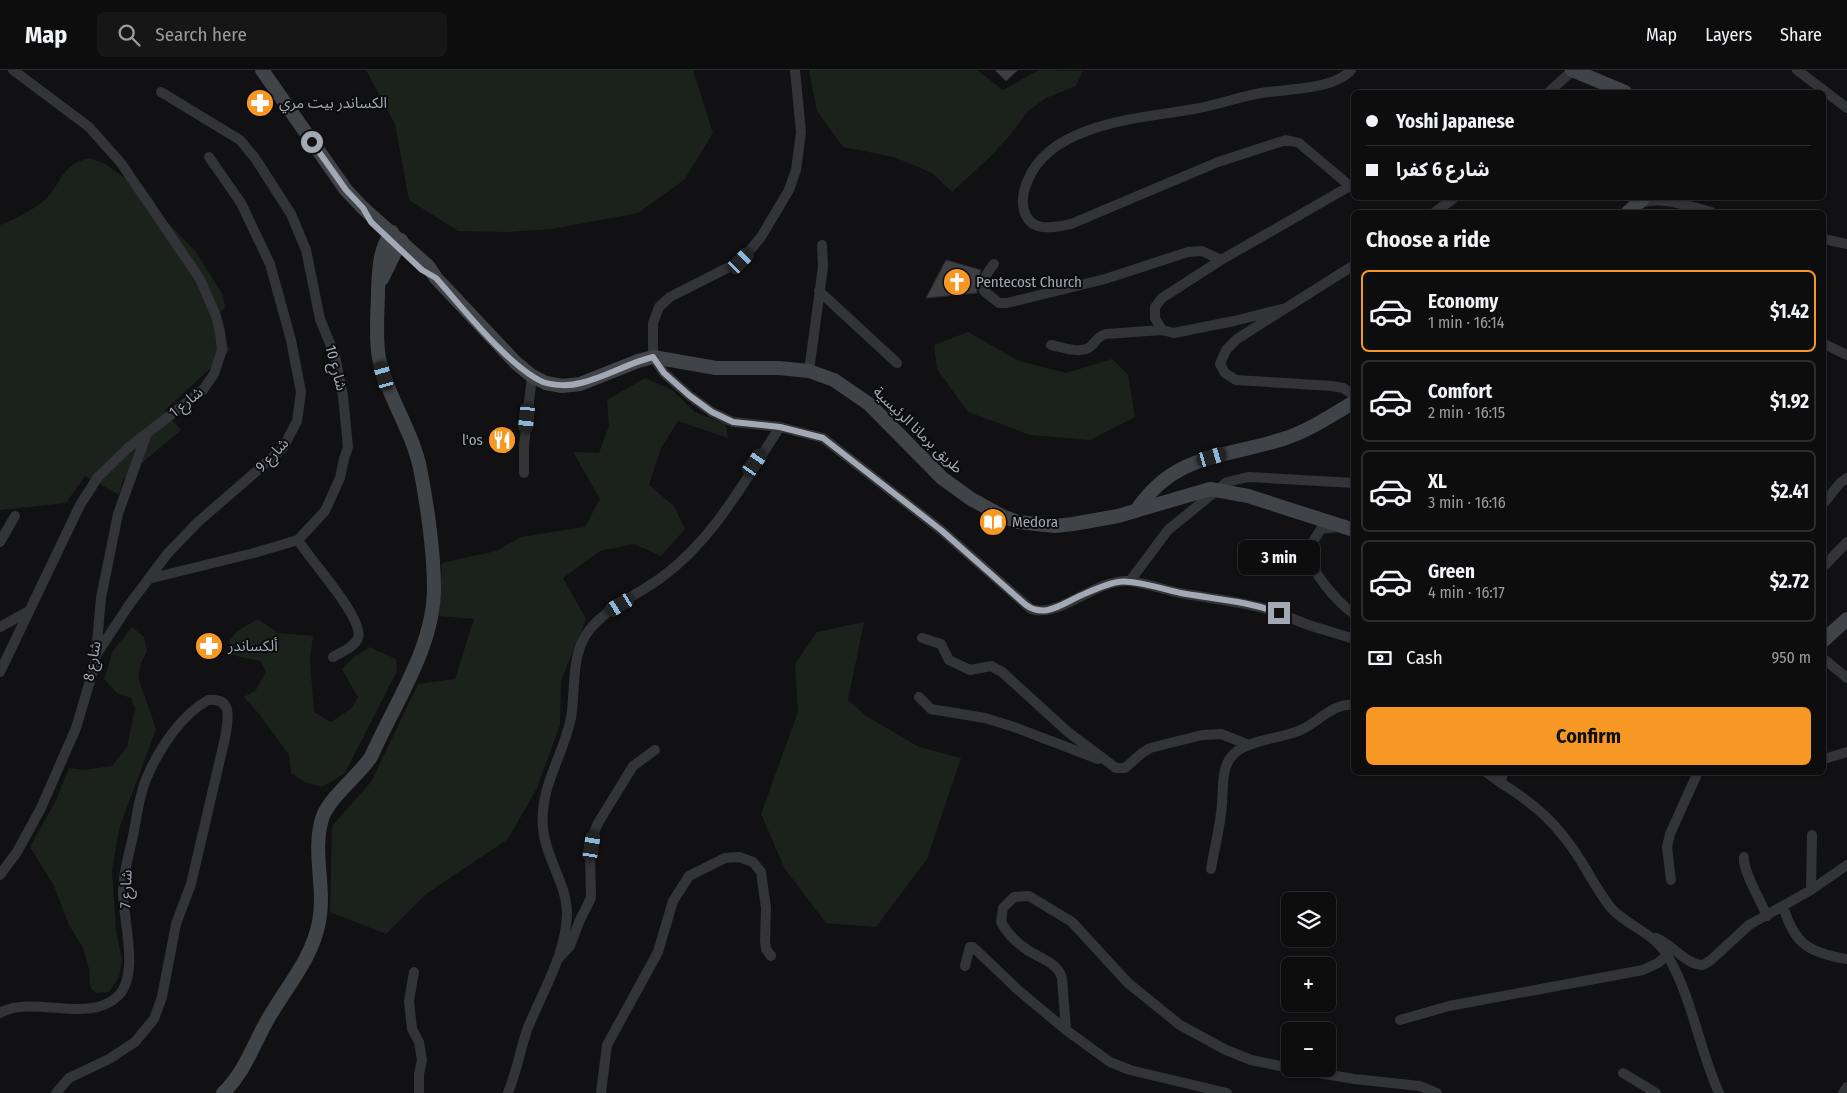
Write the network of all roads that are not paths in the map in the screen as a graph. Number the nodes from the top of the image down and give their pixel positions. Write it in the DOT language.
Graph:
graph roads {
  1 [pos="13,70"];
  2 [pos="262,70"];
  3 [pos="795,70"];
  4 [pos="1351,70"];
  5 [pos="1572,70"];
  6 [pos="1797,70"];
  7 [pos="1551,90"];
  8 [pos="1620,90"];
  9 [pos="1823,90"];
  10 [pos="161,92"];
  11 [pos="1826,92"];
  12 [pos="1847,108"];
  13 [pos="209,157"];
  14 [pos="1351,185"];
  15 [pos="1351,187"];
  16 [pos="1451,200"];
  17 [pos="1650,200"];
  18 [pos="1658,200"];
  19 [pos="1636,205"];
  20 [pos="1438,210"];
  21 [pos="1702,210"];
  22 [pos="394,239"];
  23 [pos="1826,239"];
  24 [pos="1847,244"];
  25 [pos="822,245"];
  26 [pos="1221,260"];
  27 [pos="994,264"];
  28 [pos="1351,268"];
  29 [pos="820,290"];
  30 [pos="1286,308"];
  31 [pos="1162,330"];
  32 [pos="1051,345"];
  33 [pos="1826,345"];
  34 [pos="1847,355"];
  35 [pos="653,357"];
  36 [pos="897,363"];
  37 [pos="809,371"];
  38 [pos="532,376"];
  39 [pos="1351,394"];
  40 [pos="1351,404"];
  41 [pos="780,427"];
  42 [pos="147,433"];
  43 [pos="524,473"];
  44 [pos="1847,478"];
  45 [pos="1351,483"];
  46 [pos="1215,489"];
  47 [pos="1826,500"];
  48 [pos="1136,511"];
  49 [pos="15,516"];
  50 [pos="1348,528"];
  51 [pos="298,540"];
  52 [pos="0,542"];
  53 [pos="1847,542"];
  54 [pos="1826,564"];
  55 [pos="148,579"];
  56 [pos="1130,581"];
  57 [pos="29,611"];
  58 [pos="1351,611"];
  59 [pos="1847,619"];
  60 [pos="0,626"];
  61 [pos="922,638"];
  62 [pos="1351,638"];
  63 [pos="1826,638"];
  64 [pos="96,655"];
  65 [pos="333,657"];
  66 [pos="1826,661"];
  67 [pos="0,672"];
  68 [pos="1847,678"];
  69 [pos="919,697"];
  70 [pos="1351,705"];
  71 [pos="1249,745"];
  72 [pos="655,750"];
  73 [pos="1847,752"];
  74 [pos="1826,758"];
  75 [pos="1107,760"];
  76 [pos="1490,775"];
  77 [pos="1502,775"];
  78 [pos="1697,775"];
  79 [pos="1501,783"];
  80 [pos="1812,835"];
  81 [pos="1744,857"];
  82 [pos="1847,865"];
  83 [pos="1211,869"];
  84 [pos="0,875"];
  85 [pos="1670,880"];
  86 [pos="1811,890"];
  87 [pos="1783,906"];
  88 [pos="1767,916"];
  89 [pos="1650,936"];
  90 [pos="1668,955"];
  91 [pos="771,956"];
  92 [pos="1847,959"];
  93 [pos="556,961"];
  94 [pos="965,966"];
  95 [pos="414,972"];
  96 [pos="0,1013"];
  97 [pos="1400,1020"];
  98 [pos="1066,1030"];
  99 [pos="1281,1066"];
  100 [pos="1623,1073"];
  101 [pos="1336,1076"];
  102 [pos="1847,1087"];
  103 [pos="1717,1092"];
  104 [pos="56,1093"];
  105 [pos="223,1093"];
  106 [pos="419,1093"];
  107 [pos="508,1093"];
  108 [pos="600,1093"];
  109 [pos="1228,1093"];
  110 [pos="1437,1093"];
  111 [pos="1656,1093"];
  112 [pos="1842,1093"];
  1 -- 42 [label="street, شارع 1"];
  2 -- 22 [label="main road, طريق برمانا الرئيسية"];
  3 -- 35 [label="street"];
  4 -- 14 [label="street"];
  5 -- 7 [label="street"];
  5 -- 8 [label="main road"];
  6 -- 9 [label="street"];
  10 -- 51 [label="street, شارع 10"];
  11 -- 12 [label="street"];
  13 -- 55 [label="street, شارع 9"];
  15 -- 26 [label="street"];
  16 -- 20 [label="street"];
  17 -- 19 [label="street"];
  18 -- 21 [label="street"];
  22 -- 38 [label="main road, طريق برمانا الرئيسية"];
  22 -- 105 [label="main road"];
  23 -- 24 [label="street"];
  25 -- 29 [label="street"];
  26 -- 27 [label="street"];
  26 -- 31 [label="street"];
  28 -- 30 [label="street"];
  29 -- 36 [label="street"];
  29 -- 37 [label="street"];
  30 -- 31 [label="street"];
  30 -- 39 [label="street"];
  31 -- 32 [label="street"];
  33 -- 34 [label="street"];
  35 -- 37 [label="main road, طريق برمانا الرئيسية"];
  35 -- 38 [label="main road, طريق برمانا الرئيسية"];
  35 -- 41 [label="street"];
  37 -- 48 [label="main road, طريق برمانا الرئيسية"];
  38 -- 43 [label="street"];
  40 -- 48 [label="main road"];
  41 -- 56 [label="street"];
  41 -- 93 [label="street"];
  42 -- 57 [label="street, شارع 1"];
  42 -- 64 [label="street, شارع 8"];
  44 -- 47 [label="street"];
  45 -- 46 [label="street"];
  46 -- 48 [label="main road, طريق برمانا الرئيسية"];
  46 -- 50 [label="main road, طريق برمانا الرئيسية"];
  46 -- 56 [label="street"];
  49 -- 52 [label="street"];
  50 -- 58 [label="street"];
  51 -- 55 [label="street"];
  51 -- 65 [label="street"];
  53 -- 54 [label="street"];
  55 -- 64 [label="street, شارع 9"];
  56 -- 62 [label="street"];
  57 -- 60 [label="street"];
  57 -- 67 [label="street, شارع 1"];
  59 -- 63 [label="main road"];
  61 -- 75 [label="street"];
  64 -- 84 [label="street, شارع 8"];
  66 -- 68 [label="street"];
  69 -- 75 [label="street"];
  70 -- 71 [label="street"];
  71 -- 75 [label="street"];
  71 -- 83 [label="street"];
  72 -- 93 [label="street"];
  73 -- 74 [label="street"];
  76 -- 79 [label="street"];
  77 -- 79 [label="street"];
  78 -- 85 [label="street"];
  79 -- 89 [label="street"];
  80 -- 86 [label="street"];
  81 -- 88 [label="street"];
  82 -- 86 [label="street"];
  86 -- 87 [label="street"];
  87 -- 88 [label="street"];
  87 -- 92 [label="street"];
  88 -- 89 [label="street"];
  89 -- 90 [label="street"];
  90 -- 97 [label="street"];
  90 -- 103 [label="street"];
  91 -- 108 [label="street"];
  93 -- 107 [label="street"];
  94 -- 98 [label="street"];
  95 -- 106 [label="street"];
  96 -- 104 [label="street, شارع 7"];
  98 -- 99 [label="street"];
  98 -- 109 [label="street"];
  100 -- 111 [label="street"];
  101 -- 110 [label="street"];
  102 -- 112 [label="street"];
}
